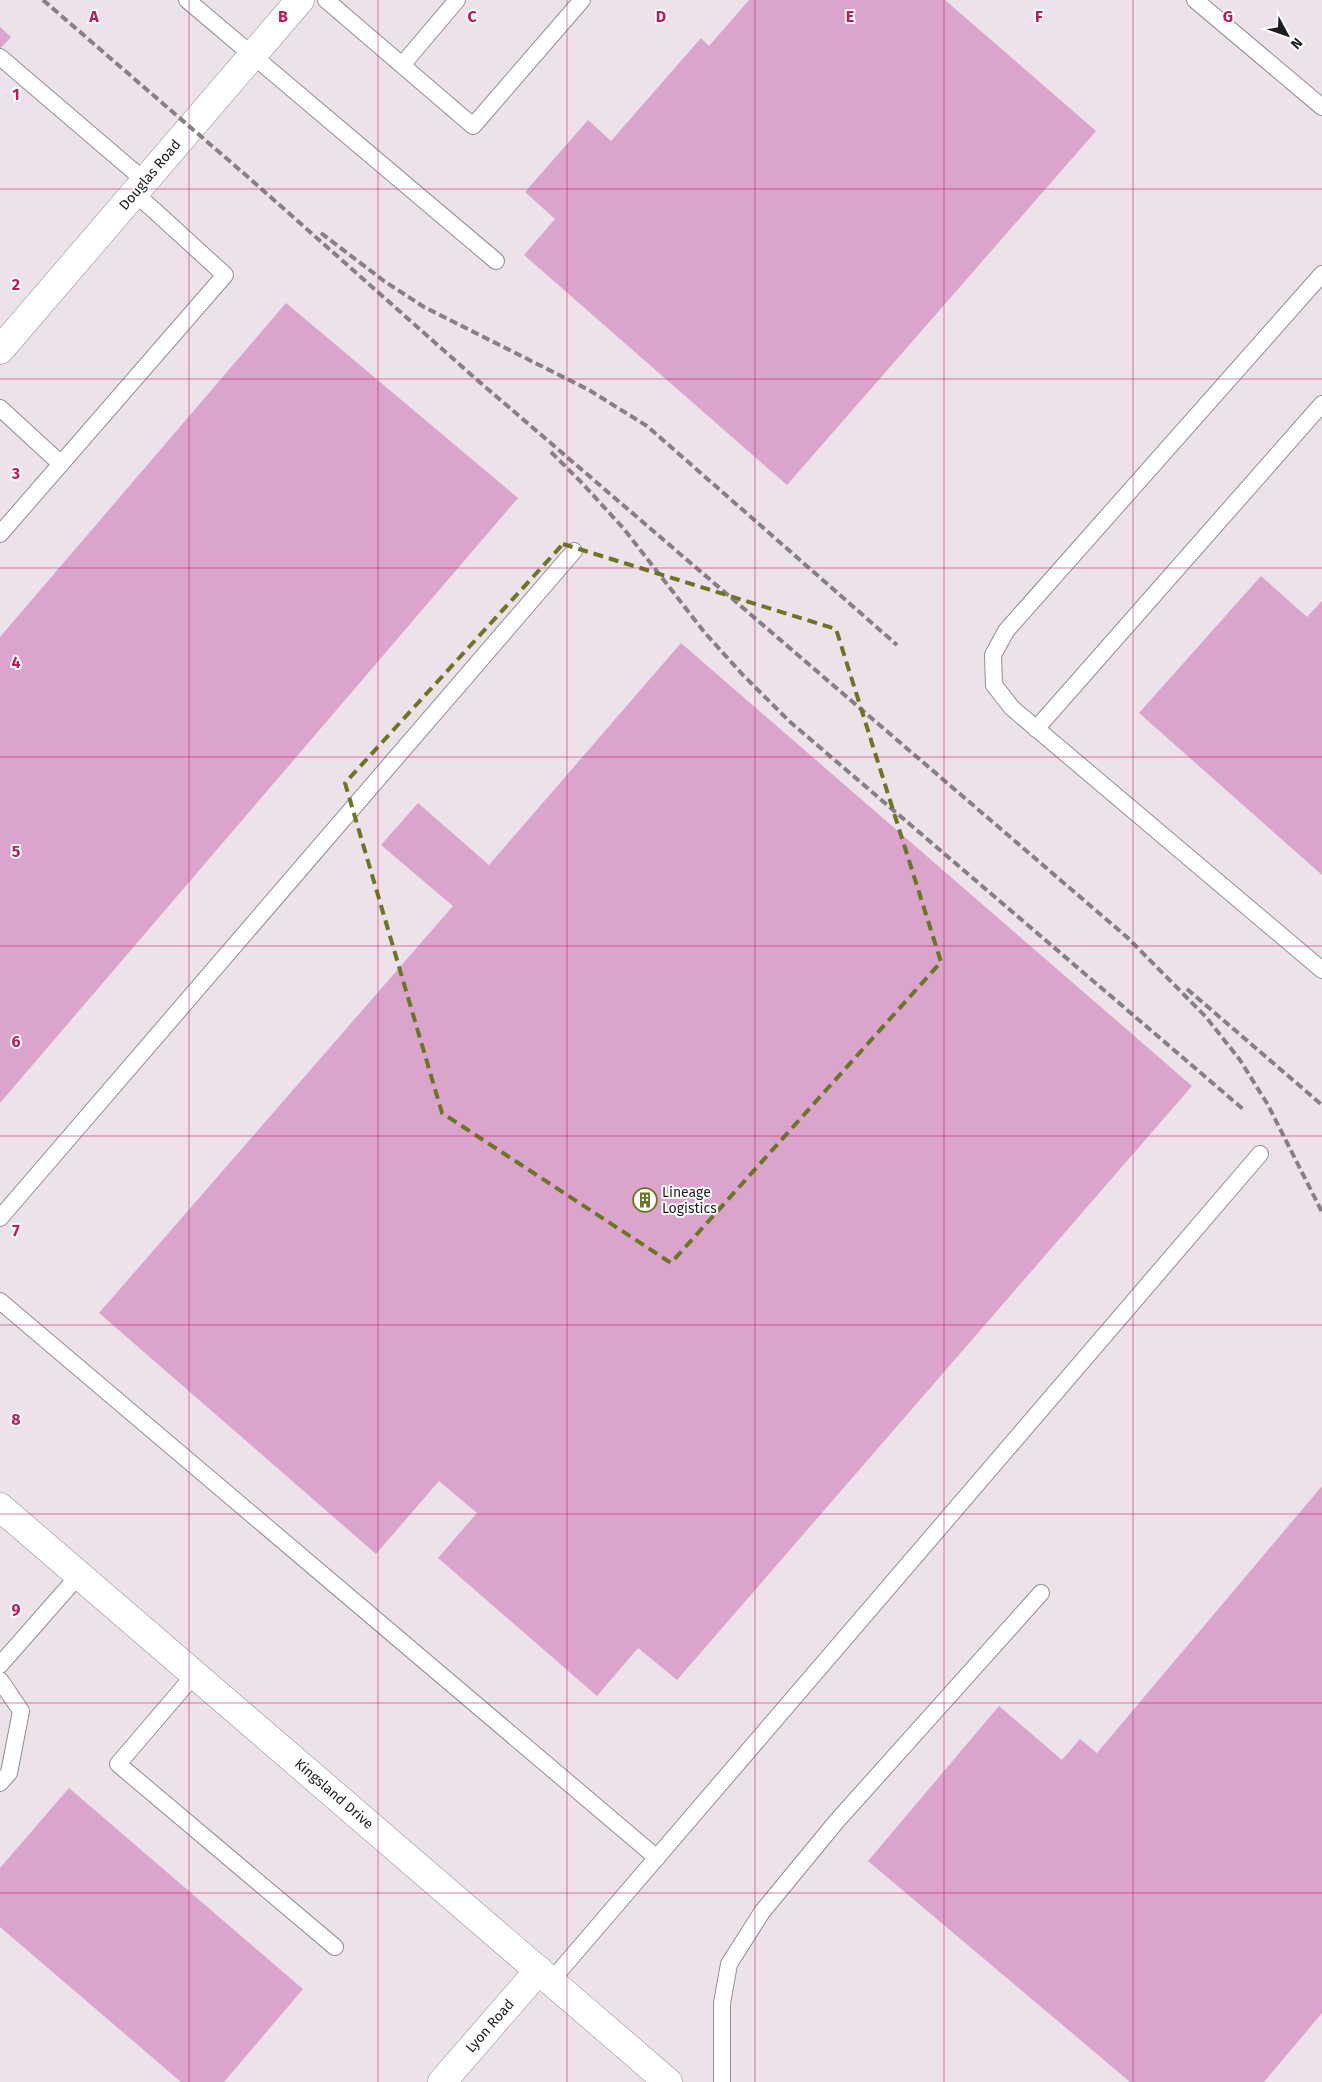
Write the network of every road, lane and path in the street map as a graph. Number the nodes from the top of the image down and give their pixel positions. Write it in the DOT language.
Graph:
graph roads {
  1 [pos="187,0"];
  2 [pos="300,0"];
  3 [pos="326,0"];
  4 [pos="457,0"];
  5 [pos="582,0"];
  6 [pos="1195,0"];
  7 [pos="0,56"];
  8 [pos="252,56"];
  9 [pos="402,65"];
  10 [pos="1322,107"];
  11 [pos="140,187"];
  12 [pos="496,261"];
  13 [pos="1322,274"];
  14 [pos="0,350"];
  15 [pos="1322,404"];
  16 [pos="0,408"];
  17 [pos="61,464"];
  18 [pos="0,534"];
  19 [pos="574,551"];
  20 [pos="1036,729"];
  21 [pos="1322,970"];
  22 [pos="1260,1154"];
  23 [pos="0,1218"];
  24 [pos="0,1302"];
  25 [pos="0,1507"];
  26 [pos="79,1575"];
  27 [pos="1041,1593"];
  28 [pos="0,1665"];
  29 [pos="195,1674"];
  30 [pos="0,1680"];
  31 [pos="0,1783"];
  32 [pos="657,1858"];
  33 [pos="335,1947"];
  34 [pos="545,1976"];
  35 [pos="442,2082"];
  36 [pos="668,2082"];
  37 [pos="722,2082"];
  1 -- 8 [label="lane"];
  2 -- 8 [label="street, Douglas Road"];
  3 -- 9 [label="lane"];
  4 -- 9 [label="lane"];
  5 -- 9 [label="lane"];
  6 -- 10 [label="lane"];
  7 -- 11 [label="lane"];
  8 -- 11 [label="street, Douglas Road"];
  8 -- 12 [label="lane"];
  11 -- 14 [label="street, Douglas Road"];
  11 -- 17 [label="lane"];
  13 -- 20 [label="lane"];
  15 -- 20 [label="lane"];
  16 -- 17 [label="lane"];
  17 -- 18 [label="lane"];
  19 -- 23 [label="lane"];
  20 -- 21 [label="lane"];
  22 -- 32 [label="lane"];
  24 -- 32 [label="lane"];
  25 -- 26 [label="street, Kingsland Drive"];
  26 -- 28 [label="lane"];
  26 -- 29 [label="street, Kingsland Drive"];
  27 -- 37 [label="lane"];
  29 -- 33 [label="lane"];
  29 -- 34 [label="street, Kingsland Drive"];
  30 -- 31 [label="lane"];
  32 -- 34 [label="lane"];
  34 -- 35 [label="street, Lyon Road"];
  34 -- 36 [label="street, Kingsland Drive"];
}
